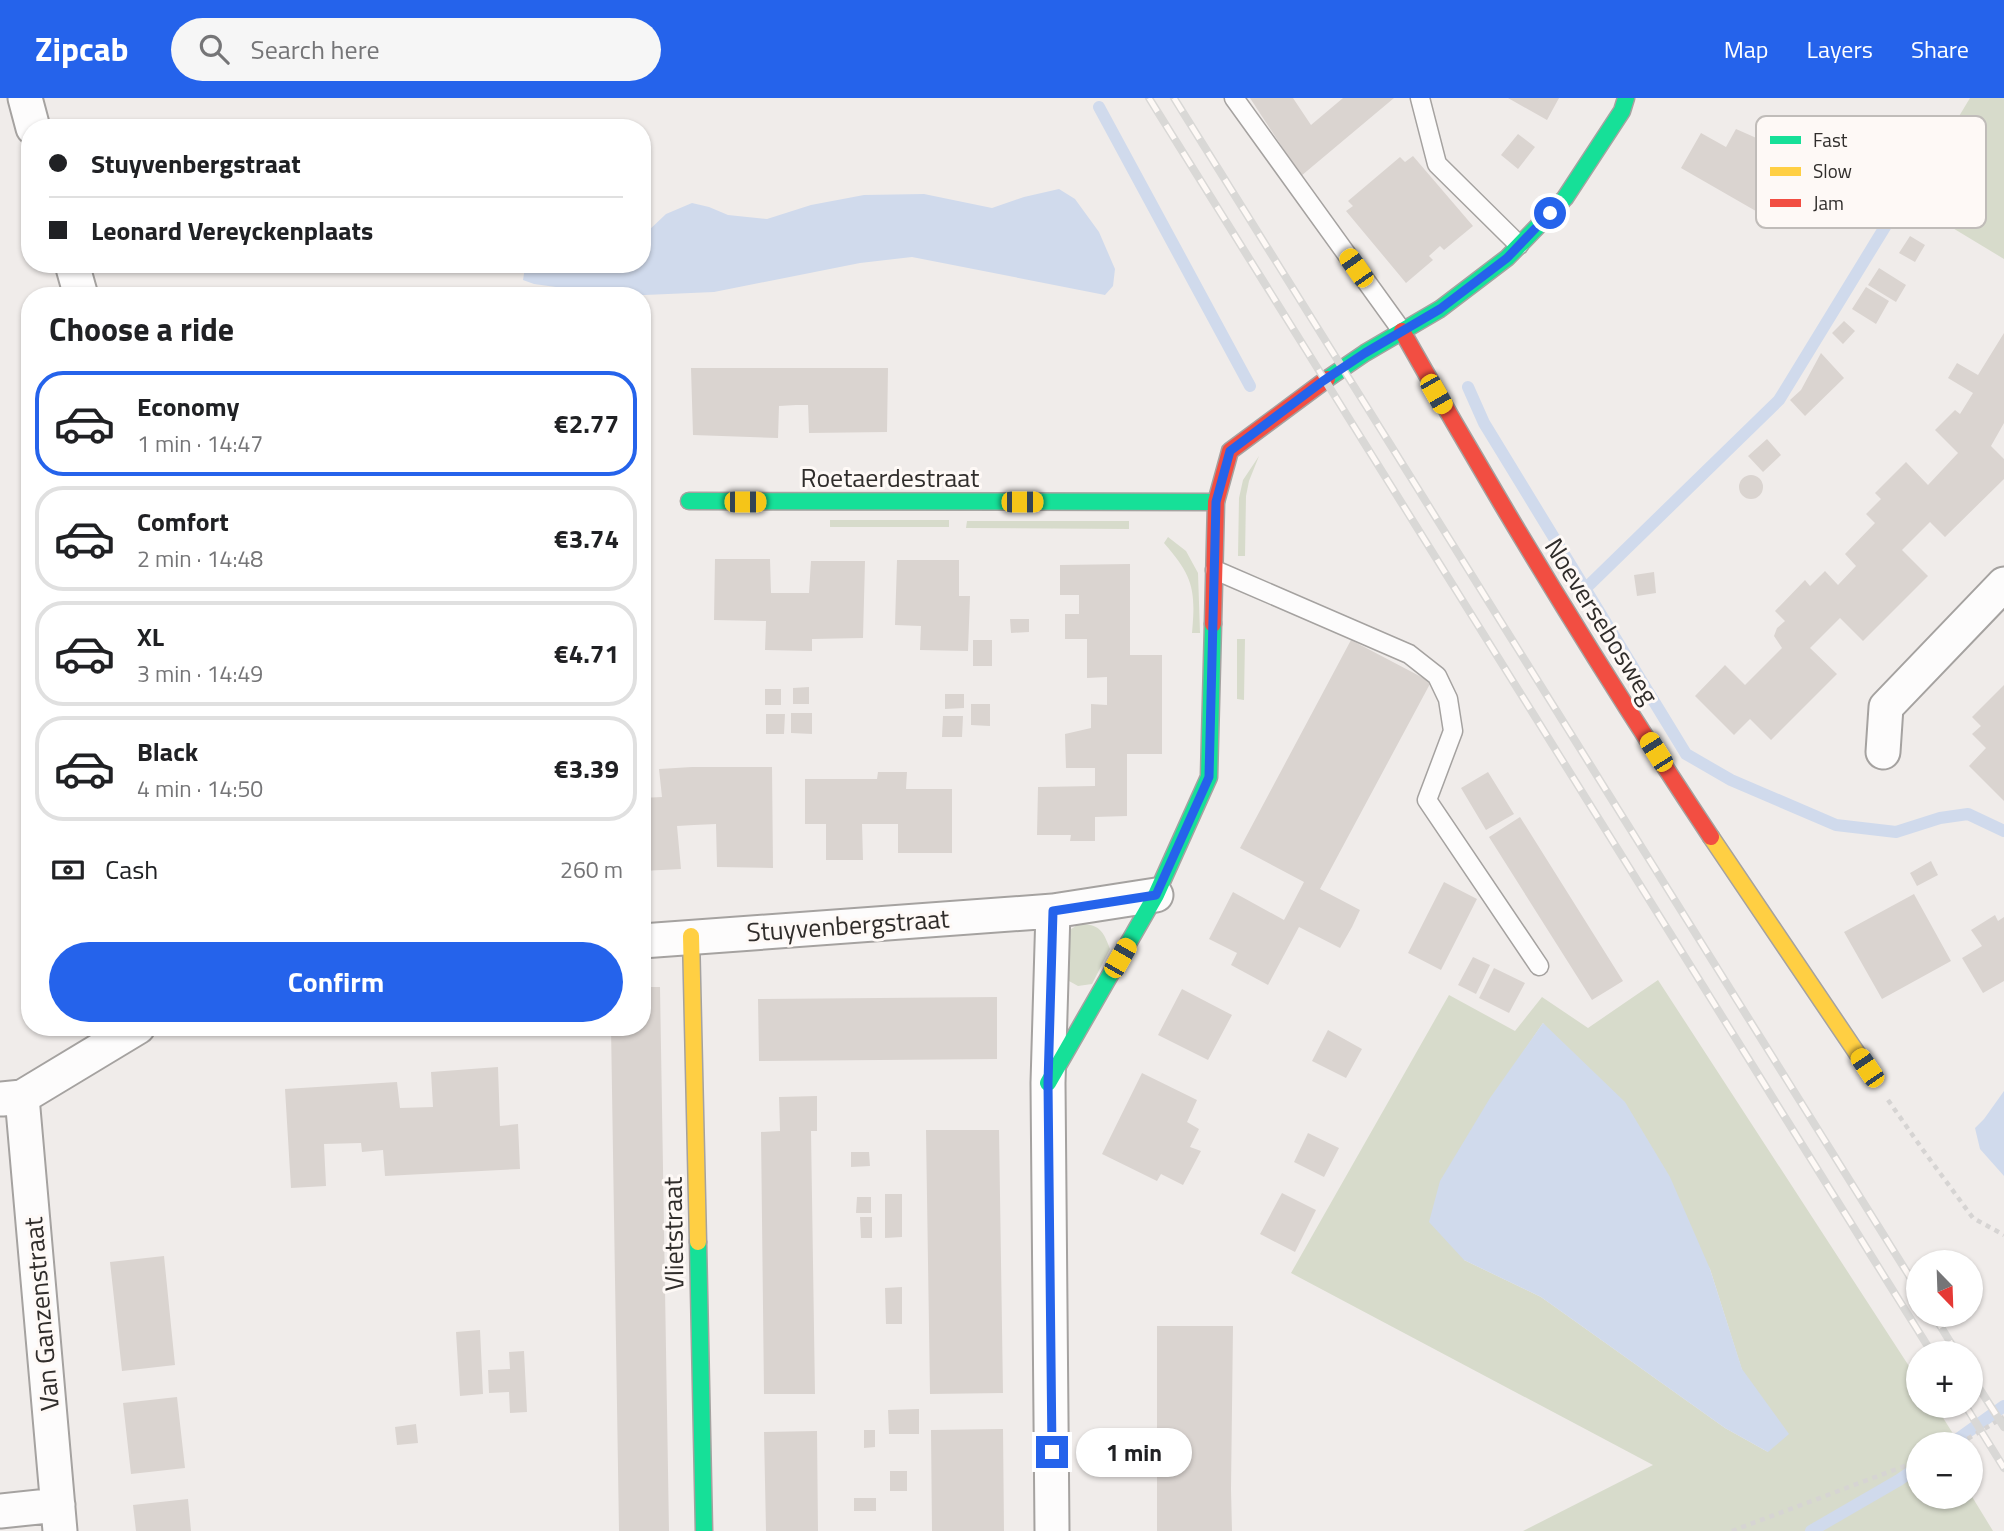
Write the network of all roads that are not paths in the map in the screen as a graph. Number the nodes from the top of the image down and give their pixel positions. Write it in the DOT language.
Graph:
graph roads {
  1 [pos="25,98"];
  2 [pos="1234,98"];
  3 [pos="1420,98"];
  4 [pos="1626,98"];
  5 [pos="31,119"];
  6 [pos="1519,246"];
  7 [pos="1402,331"];
  8 [pos="689,501"];
  9 [pos="1216,502"];
  10 [pos="1215,570"];
  11 [pos="2004,584"];
  12 [pos="1883,752"];
  13 [pos="1156,895"];
  14 [pos="1053,911"];
  15 [pos="691,936"];
  16 [pos="651,939"];
  17 [pos="1539,966"];
  18 [pos="122,1036"];
  19 [pos="1867,1068"];
  20 [pos="1048,1083"];
  21 [pos="11,1098"];
  22 [pos="0,1511"];
  23 [pos="59,1518"];
  24 [pos="704,1531"];
  25 [pos="1052,1531"];
  1 -- 5 [label="street"];
  2 -- 7 [label="lane"];
  3 -- 6 [label="lane"];
  4 -- 6 [label="street"];
  6 -- 7 [label="street"];
  7 -- 9 [label="street"];
  7 -- 19 [label="street, Noeversebosweg"];
  8 -- 9 [label="street, Roetaerdestraat"];
  9 -- 10 [label="street"];
  10 -- 13 [label="street"];
  10 -- 17 [label="lane"];
  11 -- 12 [label="street"];
  13 -- 14 [label="street, Stuyvenbergstraat"];
  13 -- 20 [label="street"];
  14 -- 15 [label="street, Stuyvenbergstraat"];
  14 -- 20 [label="street"];
  15 -- 16 [label="street, Stuyvenbergstraat"];
  15 -- 24 [label="street, Vlietstraat"];
  18 -- 21 [label="street"];
  20 -- 25 [label="street"];
  21 -- 23 [label="street, Van Ganzenstraat"];
  22 -- 23 [label="street"];
}
